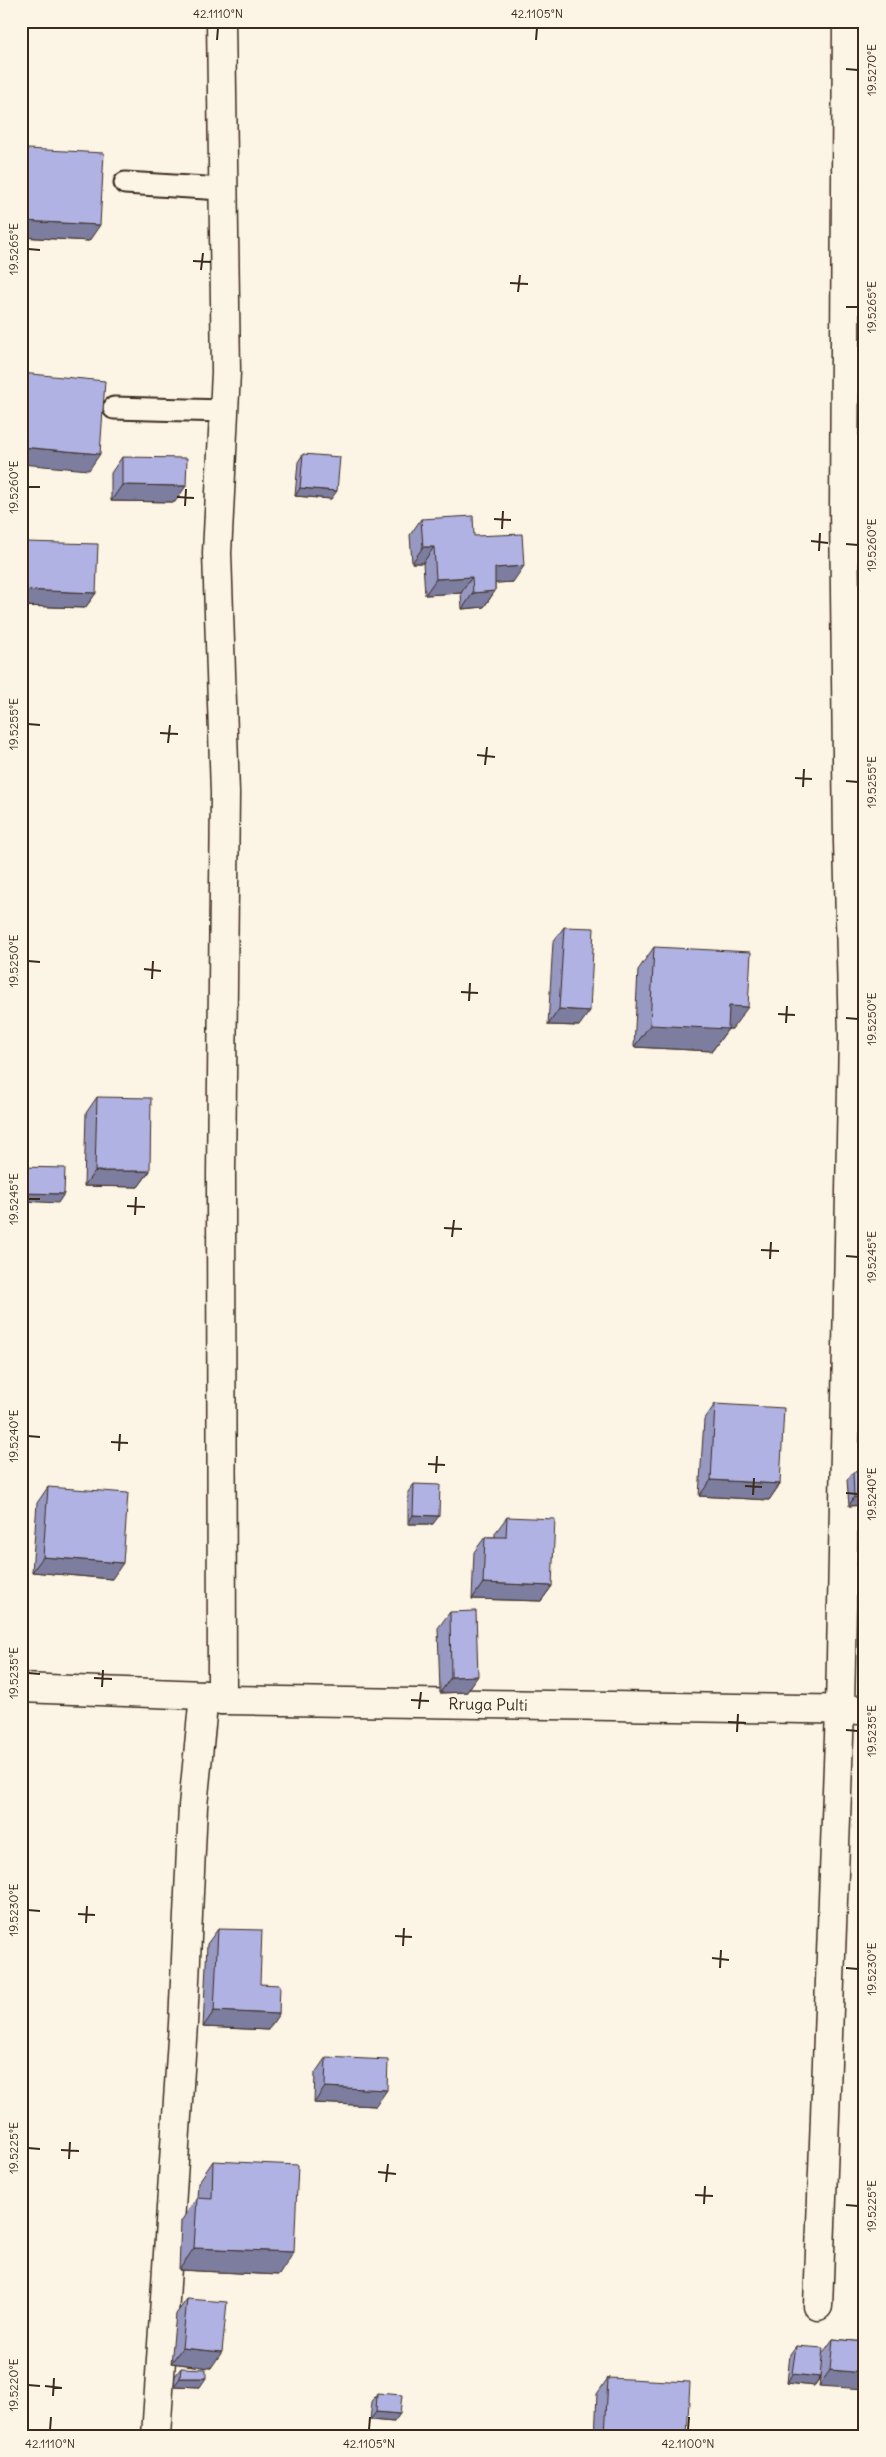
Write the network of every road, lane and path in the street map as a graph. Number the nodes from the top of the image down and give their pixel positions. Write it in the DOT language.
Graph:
graph roads {
  1 [pos="221,21"];
  2 [pos="847,21"];
  3 [pos="124,184"];
  4 [pos="222,189"];
  5 [pos="114,408"];
  6 [pos="224,411"];
  7 [pos="21,1688"];
  8 [pos="213,1698"];
  9 [pos="852,1710"];
  10 [pos="818,2306"];
  11 [pos="156,2436"];
  1 -- 4 [label="street"];
  2 -- 9 [label="street"];
  3 -- 4 [label="lane"];
  4 -- 6 [label="street"];
  5 -- 6 [label="lane"];
  6 -- 8 [label="street"];
  7 -- 8 [label="street, Rruga Pulti"];
  8 -- 9 [label="street, Rruga Pulti"];
  8 -- 11 [label="street"];
  9 -- 10 [label="street"];
}
